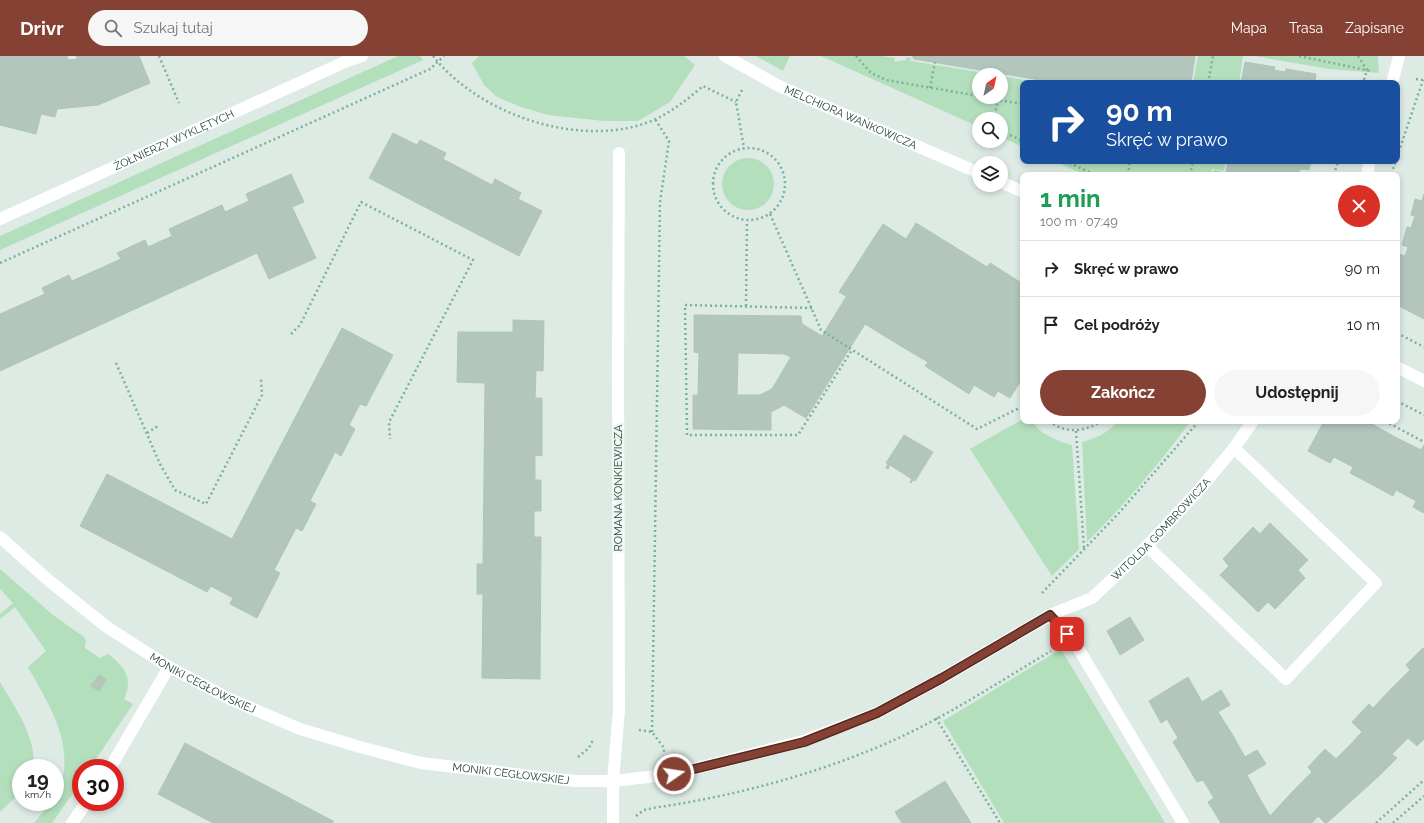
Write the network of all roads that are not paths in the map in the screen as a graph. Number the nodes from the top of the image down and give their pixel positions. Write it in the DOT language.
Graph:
graph roads {
  1 [pos="362,56"];
  2 [pos="724,56"];
  3 [pos="1399,56"];
  4 [pos="350,59"];
  5 [pos="1393,79"];
  6 [pos="619,153"];
  7 [pos="972,170"];
  8 [pos="1008,185"];
  9 [pos="1020,191"];
  10 [pos="0,219"];
  11 [pos="1400,369"];
  12 [pos="1424,381"];
  13 [pos="1251,424"];
  14 [pos="1234,448"];
  15 [pos="0,537"];
  16 [pos="1147,546"];
  17 [pos="1050,615"];
  18 [pos="169,667"];
  19 [pos="115,759"];
  20 [pos="613,781"];
  21 [pos="81,811"];
  22 [pos="72,823"];
  23 [pos="613,823"];
  24 [pos="1183,823"];
  1 -- 4 [label="street, ŻOŁNIERZY WYKLĘTYCH"];
  2 -- 7 [label="street, MELCHIORA WAŃKOWICZA"];
  3 -- 5 [label="street"];
  4 -- 10 [label="street, ŻOŁNIERZY WYKLĘTYCH"];
  6 -- 20 [label="street, ROMANA KONKIEWICZA"];
  8 -- 9 [label="street"];
  11 -- 12 [label="street"];
  13 -- 14 [label="street, WITOLDA GOMBROWICZA"];
  14 -- 16 [label="street, WITOLDA GOMBROWICZA"];
  14 -- 16 [label="street"];
  15 -- 18 [label="street, MONIKI CEGŁOWSKIEJ"];
  16 -- 17 [label="street, WITOLDA GOMBROWICZA"];
  17 -- 20 [label="street, MONIKI CEGŁOWSKIEJ"];
  17 -- 24 [label="street"];
  18 -- 19 [label="street"];
  18 -- 20 [label="street, MONIKI CEGŁOWSKIEJ"];
  20 -- 23 [label="street, ROMANA KONKIEWICZA"];
  21 -- 22 [label="street"];
}
